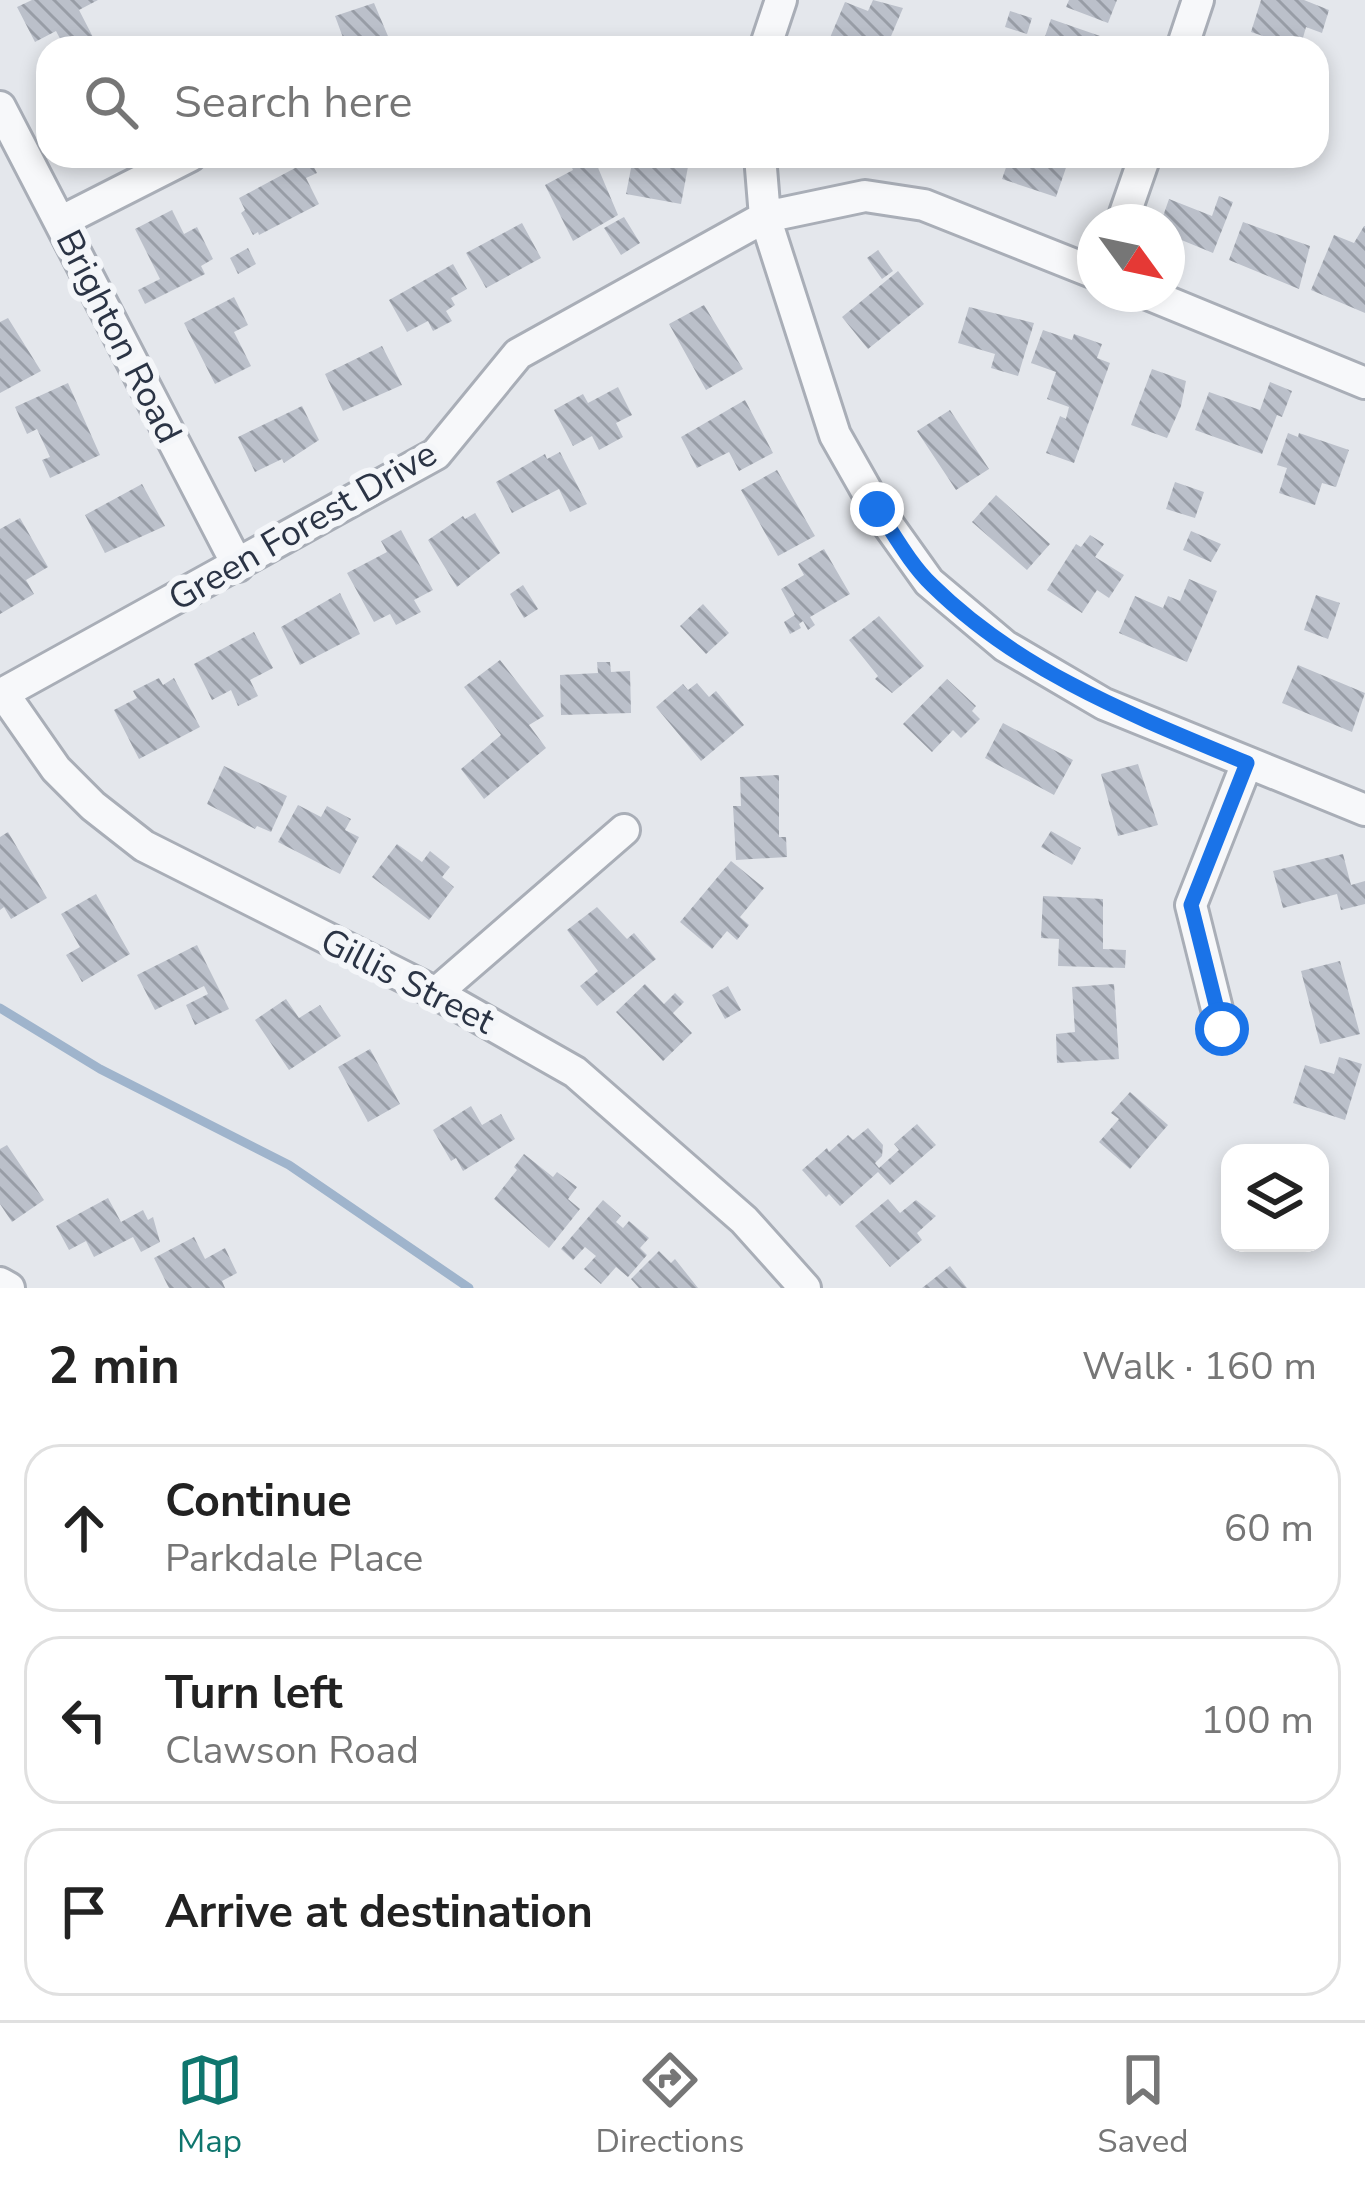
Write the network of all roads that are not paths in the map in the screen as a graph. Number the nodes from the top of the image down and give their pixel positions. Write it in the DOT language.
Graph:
graph roads {
  1 [pos="781,0"];
  2 [pos="1198,0"];
  3 [pos="769,36"];
  4 [pos="1186,36"];
  5 [pos="0,107"];
  6 [pos="166,168"];
  7 [pos="761,168"];
  8 [pos="1140,168"];
  9 [pos="1128,204"];
  10 [pos="765,217"];
  11 [pos="62,221"];
  12 [pos="1077,266"];
  13 [pos="1185,309"];
  14 [pos="1365,382"];
  15 [pos="238,566"];
  16 [pos="2,694"];
  17 [pos="1247,763"];
  18 [pos="1365,810"];
  19 [pos="624,830"];
  20 [pos="436,993"];
  21 [pos="1222,1029"];
  22 [pos="0,1283"];
  23 [pos="9,1288"];
  24 [pos="805,1288"];
  1 -- 3 [label="street"];
  2 -- 4 [label="street"];
  5 -- 11 [label="street, Brighton Road"];
  6 -- 11 [label="street"];
  7 -- 10 [label="street"];
  8 -- 9 [label="street"];
  10 -- 12 [label="street, Green Forest Drive"];
  10 -- 15 [label="street, Green Forest Drive"];
  10 -- 17 [label="street"];
  11 -- 15 [label="street, Brighton Road"];
  13 -- 14 [label="street"];
  15 -- 16 [label="street, Green Forest Drive"];
  16 -- 20 [label="street, Gillis Street"];
  17 -- 18 [label="street"];
  17 -- 21 [label="street"];
  19 -- 20 [label="street"];
  20 -- 24 [label="street, Gillis Street"];
  22 -- 23 [label="street"];
}
